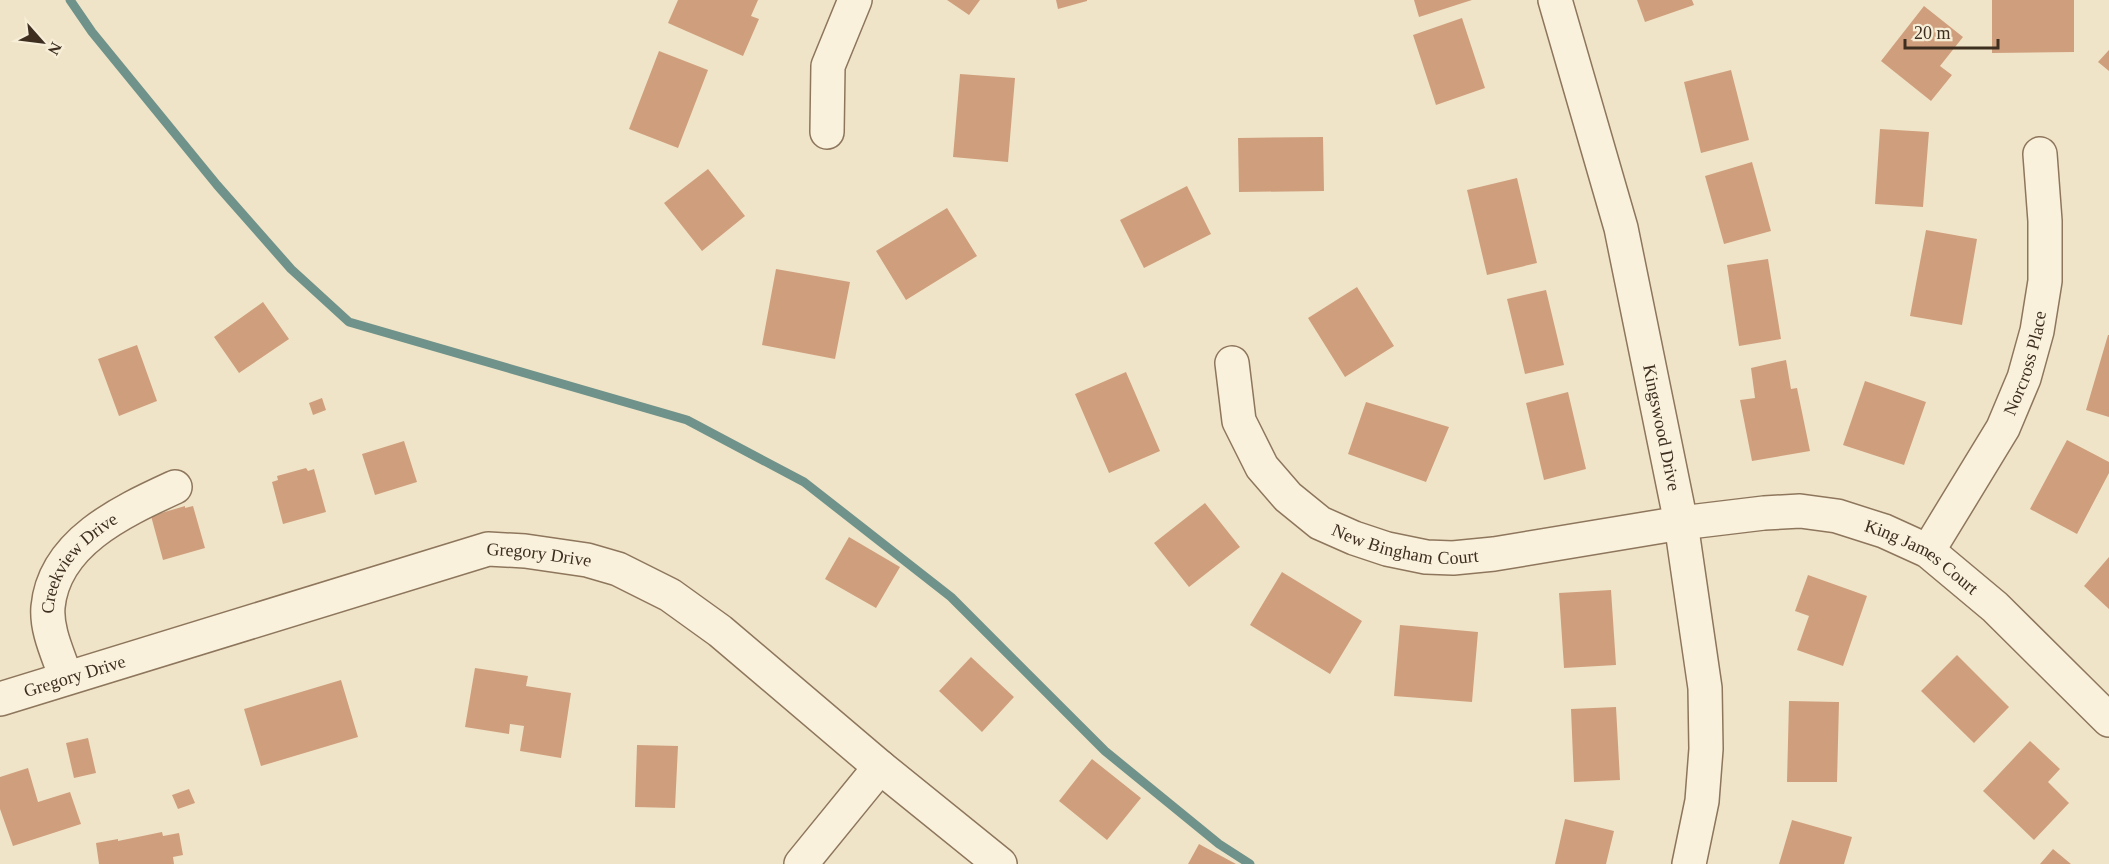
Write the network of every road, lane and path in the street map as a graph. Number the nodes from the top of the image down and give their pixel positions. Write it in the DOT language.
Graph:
graph roads {
  1 [pos="855,0"];
  2 [pos="1555,0"];
  3 [pos="827,132"];
  4 [pos="2040,154"];
  5 [pos="1232,363"];
  6 [pos="175,487"];
  7 [pos="1681,523"];
  8 [pos="1928,551"];
  9 [pos="66,678"];
  10 [pos="0,699"];
  11 [pos="2109,720"];
  12 [pos="880,767"];
  13 [pos="801,864"];
  14 [pos="1000,864"];
  15 [pos="1689,864"];
  1 -- 3 [label="street"];
  2 -- 7 [label="street, Kingswood Drive"];
  4 -- 8 [label="street, Norcross Place"];
  5 -- 7 [label="street, New Bingham Court"];
  6 -- 9 [label="street, Creekview Drive"];
  7 -- 8 [label="street, King James Court"];
  7 -- 15 [label="street, Kingswood Drive"];
  8 -- 11 [label="street, King James Court"];
  9 -- 10 [label="street, Gregory Drive"];
  9 -- 12 [label="street, Gregory Drive"];
  12 -- 13 [label="street"];
  12 -- 14 [label="street, Gregory Drive"];
}
